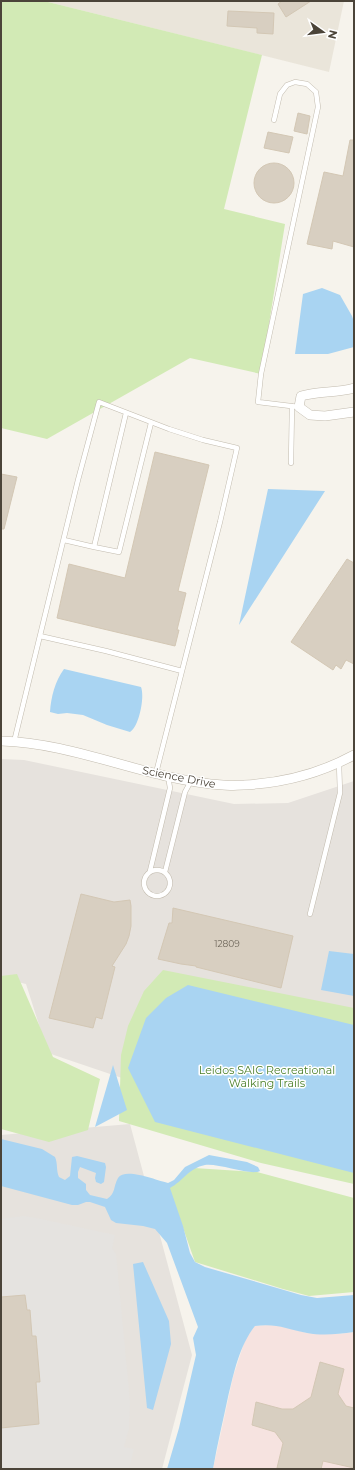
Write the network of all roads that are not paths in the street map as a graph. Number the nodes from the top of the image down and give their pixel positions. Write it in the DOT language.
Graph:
graph roads {
  1 [pos="274,120"];
  2 [pos="354,388"];
  3 [pos="295,407"];
  4 [pos="354,412"];
  5 [pos="126,413"];
  6 [pos="151,423"];
  7 [pos="291,463"];
  8 [pos="64,540"];
  9 [pos="94,547"];
  10 [pos="40,636"];
  11 [pos="182,671"];
  12 [pos="1,741"];
  13 [pos="14,742"];
  14 [pos="354,755"];
  15 [pos="339,763"];
  16 [pos="156,773"];
  17 [pos="168,776"];
  18 [pos="191,781"];
  19 [pos="150,871"];
  20 [pos="166,872"];
  21 [pos="310,914"];
  1 -- 3 [label="lane"];
  2 -- 3 [label="street"];
  3 -- 4 [label="street"];
  3 -- 7 [label="lane"];
  5 -- 6 [label="lane"];
  5 -- 8 [label="lane"];
  5 -- 9 [label="lane"];
  6 -- 9 [label="lane"];
  6 -- 11 [label="lane"];
  8 -- 9 [label="lane"];
  8 -- 10 [label="lane"];
  10 -- 11 [label="lane"];
  10 -- 13 [label="lane"];
  11 -- 16 [label="lane"];
  12 -- 13 [label="street, Science Drive"];
  13 -- 16 [label="street, Science Drive"];
  14 -- 15 [label="street, Science Drive"];
  15 -- 18 [label="street, Science Drive"];
  15 -- 21 [label="lane"];
  16 -- 17 [label="street, Science Drive"];
  17 -- 18 [label="street, Science Drive"];
  17 -- 19 [label="lane"];
  18 -- 20 [label="lane"];
  19 -- 20 [label="lane"];
  19 -- 20 [label="lane"];
}
